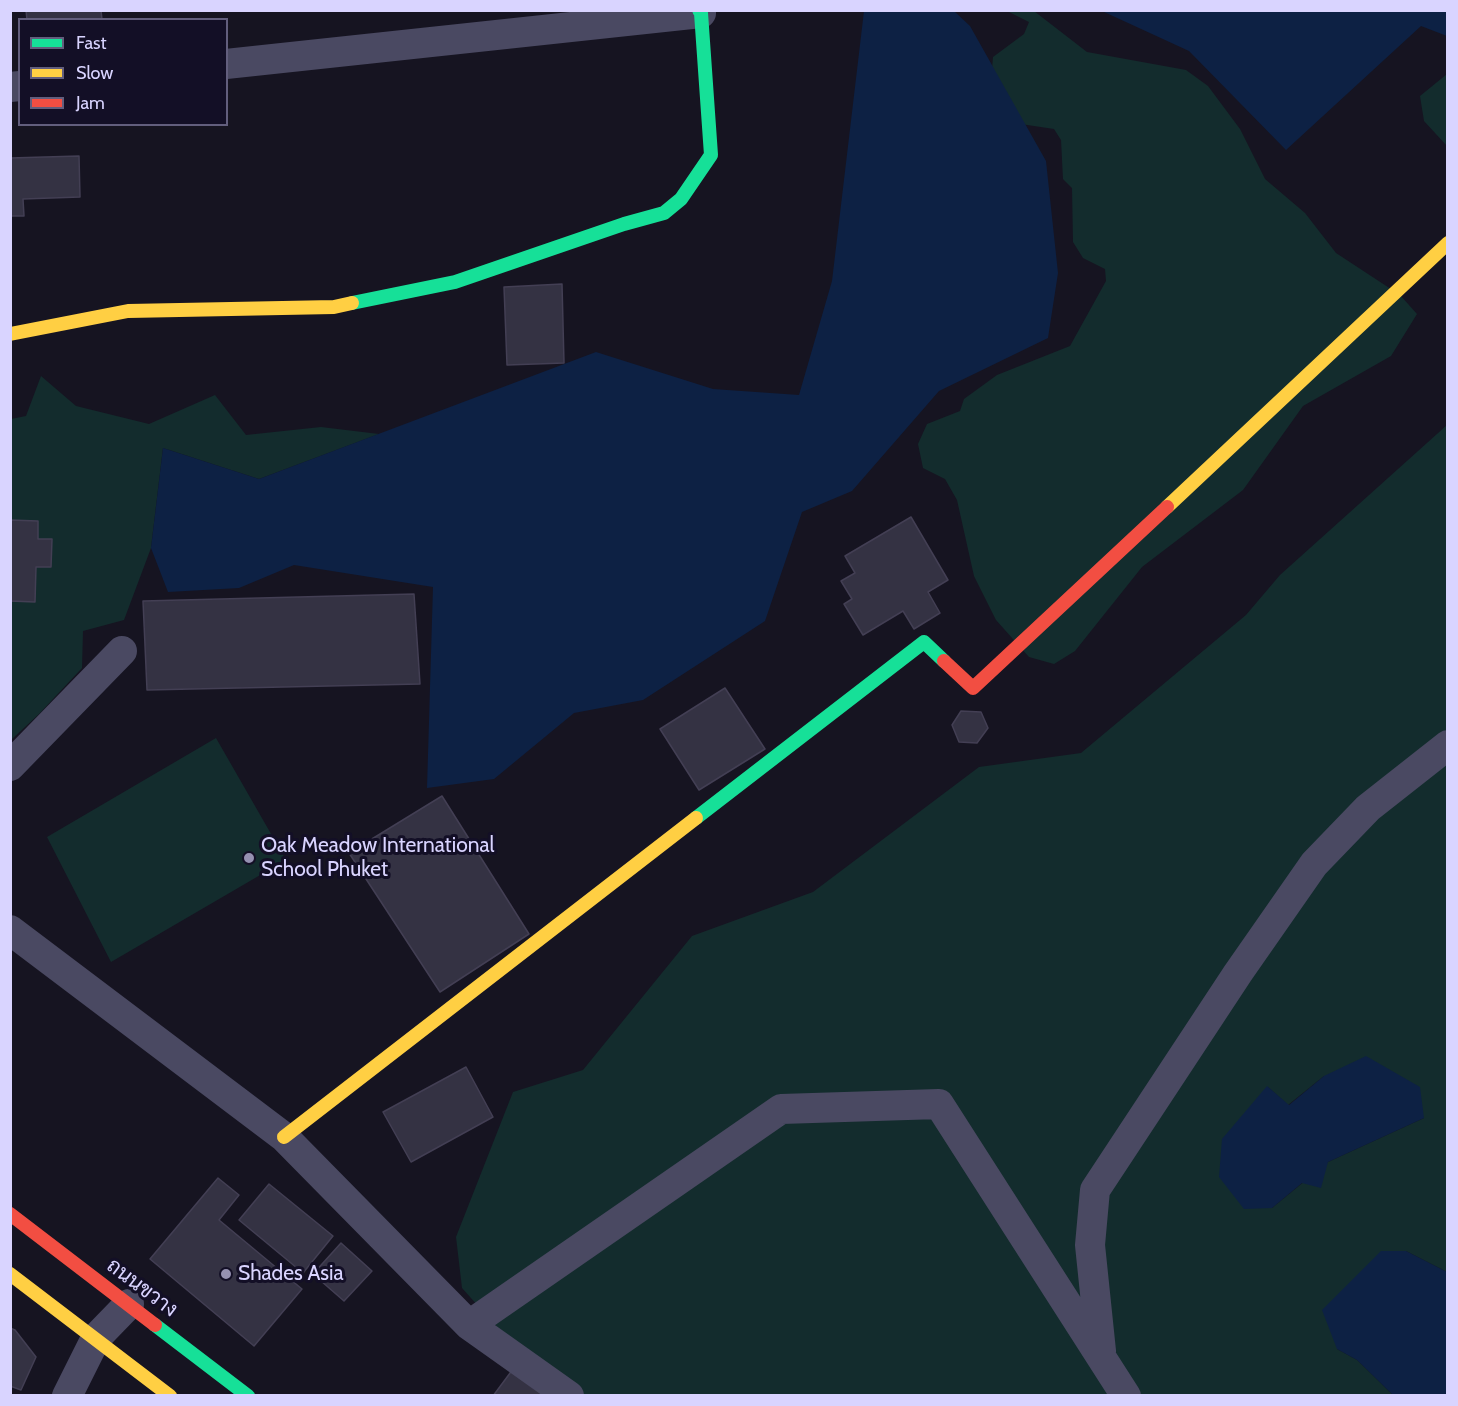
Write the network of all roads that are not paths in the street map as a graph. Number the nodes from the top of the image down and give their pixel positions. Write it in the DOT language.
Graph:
graph roads {
  1 [pos="700,12"];
  2 [pos="228,64"];
  3 [pos="1448,243"];
  4 [pos="10,334"];
  5 [pos="122,651"];
  6 [pos="1448,745"];
  7 [pos="10,766"];
  8 [pos="10,930"];
  9 [pos="284,1137"];
  10 [pos="10,1214"];
  11 [pos="10,1274"];
  12 [pos="129,1304"];
  13 [pos="469,1325"];
  14 [pos="96,1338"];
  15 [pos="1101,1357"];
  16 [pos="67,1395"];
  17 [pos="170,1395"];
  18 [pos="248,1395"];
  19 [pos="569,1395"];
  20 [pos="1126,1395"];
  1 -- 2 [label="street"];
  1 -- 4 [label="street"];
  3 -- 9 [label="street"];
  5 -- 7 [label="street"];
  6 -- 15 [label="street"];
  8 -- 9 [label="street"];
  9 -- 13 [label="street"];
  10 -- 12 [label="street, ถนนขวาง"];
  11 -- 14 [label="street"];
  12 -- 14 [label="street"];
  12 -- 18 [label="street, ถนนขวาง"];
  13 -- 15 [label="street"];
  13 -- 19 [label="street"];
  14 -- 16 [label="street"];
  14 -- 17 [label="street"];
  15 -- 20 [label="street"];
}
